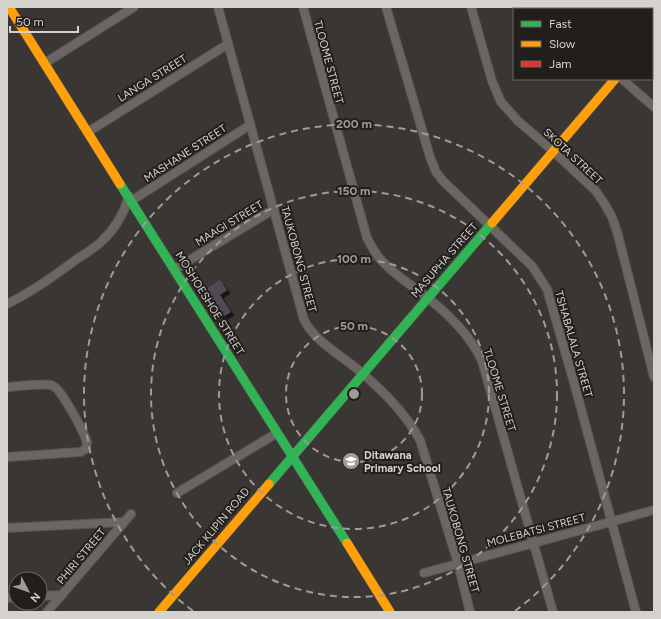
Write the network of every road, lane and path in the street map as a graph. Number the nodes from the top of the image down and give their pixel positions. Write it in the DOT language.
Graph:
graph roads {
  1 [pos="9,7"];
  2 [pos="134,7"];
  3 [pos="218,7"];
  4 [pos="303,7"];
  5 [pos="386,7"];
  6 [pos="471,7"];
  7 [pos="228,44"];
  8 [pos="45,63"];
  9 [pos="614,80"];
  10 [pos="623,80"];
  11 [pos="654,107"];
  12 [pos="250,125"];
  13 [pos="88,132"];
  14 [pos="553,151"];
  15 [pos="130,198"];
  16 [pos="274,209"];
  17 [pos="490,226"];
  18 [pos="175,269"];
  19 [pos="428,298"];
  20 [pos="7,304"];
  21 [pos="363,373"];
  22 [pos="654,377"];
  23 [pos="7,387"];
  24 [pos="277,433"];
  25 [pos="292,456"];
  26 [pos="7,457"];
  27 [pos="177,493"];
  28 [pos="654,510"];
  29 [pos="131,514"];
  30 [pos="612,521"];
  31 [pos="124,522"];
  32 [pos="7,528"];
  33 [pos="533,542"];
  34 [pos="458,563"];
  35 [pos="424,573"];
  36 [pos="62,595"];
  37 [pos="48,596"];
  38 [pos="48,612"];
  39 [pos="159,612"];
  40 [pos="390,612"];
  41 [pos="470,612"];
  42 [pos="553,612"];
  43 [pos="636,612"];
  1 -- 8 [label="street, MOSHOESHOE STREET"];
  2 -- 8 [label="street"];
  3 -- 7 [label="street, TAUKOBONG STREET"];
  4 -- 19 [label="street, TLOOME STREET"];
  5 -- 17 [label="street, TSHABALALA STREET"];
  6 -- 14 [label="street, SKOTA STREET"];
  7 -- 12 [label="street, TAUKOBONG STREET"];
  7 -- 13 [label="street, LANGA STREET"];
  8 -- 13 [label="street, MOSHOESHOE STREET"];
  9 -- 14 [label="street, MASUPHA STREET"];
  10 -- 11 [label="street"];
  12 -- 15 [label="street, MASHANE STREET"];
  12 -- 16 [label="street, TAUKOBONG STREET"];
  13 -- 15 [label="street, MOSHOESHOE STREET"];
  14 -- 17 [label="street, MASUPHA STREET"];
  14 -- 22 [label="street, SKOTA STREET"];
  15 -- 18 [label="street, MOSHOESHOE STREET"];
  15 -- 20 [label="street"];
  16 -- 18 [label="street, MAAGI STREET"];
  16 -- 21 [label="street, TAUKOBONG STREET"];
  17 -- 19 [label="street, MASUPHA STREET"];
  17 -- 30 [label="street, TSHABALALA STREET"];
  18 -- 24 [label="street, MOSHOESHOE STREET"];
  19 -- 21 [label="street, MASUPHA STREET"];
  19 -- 33 [label="street, TLOOME STREET"];
  21 -- 25 [label="street, MASUPHA STREET"];
  21 -- 34 [label="street, TAUKOBONG STREET"];
  23 -- 26 [label="street"];
  24 -- 25 [label="street, MOSHOESHOE STREET"];
  24 -- 27 [label="street"];
  25 -- 39 [label="street, JACK KLIPIN ROAD"];
  25 -- 40 [label="street, MOSHOESHOE STREET"];
  28 -- 30 [label="street, MOLEBATSI STREET"];
  29 -- 31 [label="street, PHIRI STREET"];
  30 -- 33 [label="street, MOLEBATSI STREET"];
  30 -- 43 [label="street, TSHABALALA STREET"];
  31 -- 32 [label="street"];
  31 -- 36 [label="street, PHIRI STREET"];
  33 -- 34 [label="street, MOLEBATSI STREET"];
  33 -- 42 [label="street, TLOOME STREET"];
  34 -- 35 [label="street, MOLEBATSI STREET"];
  34 -- 41 [label="street, TAUKOBONG STREET"];
  36 -- 37 [label="street"];
  36 -- 38 [label="street, PHIRI STREET"];
}
